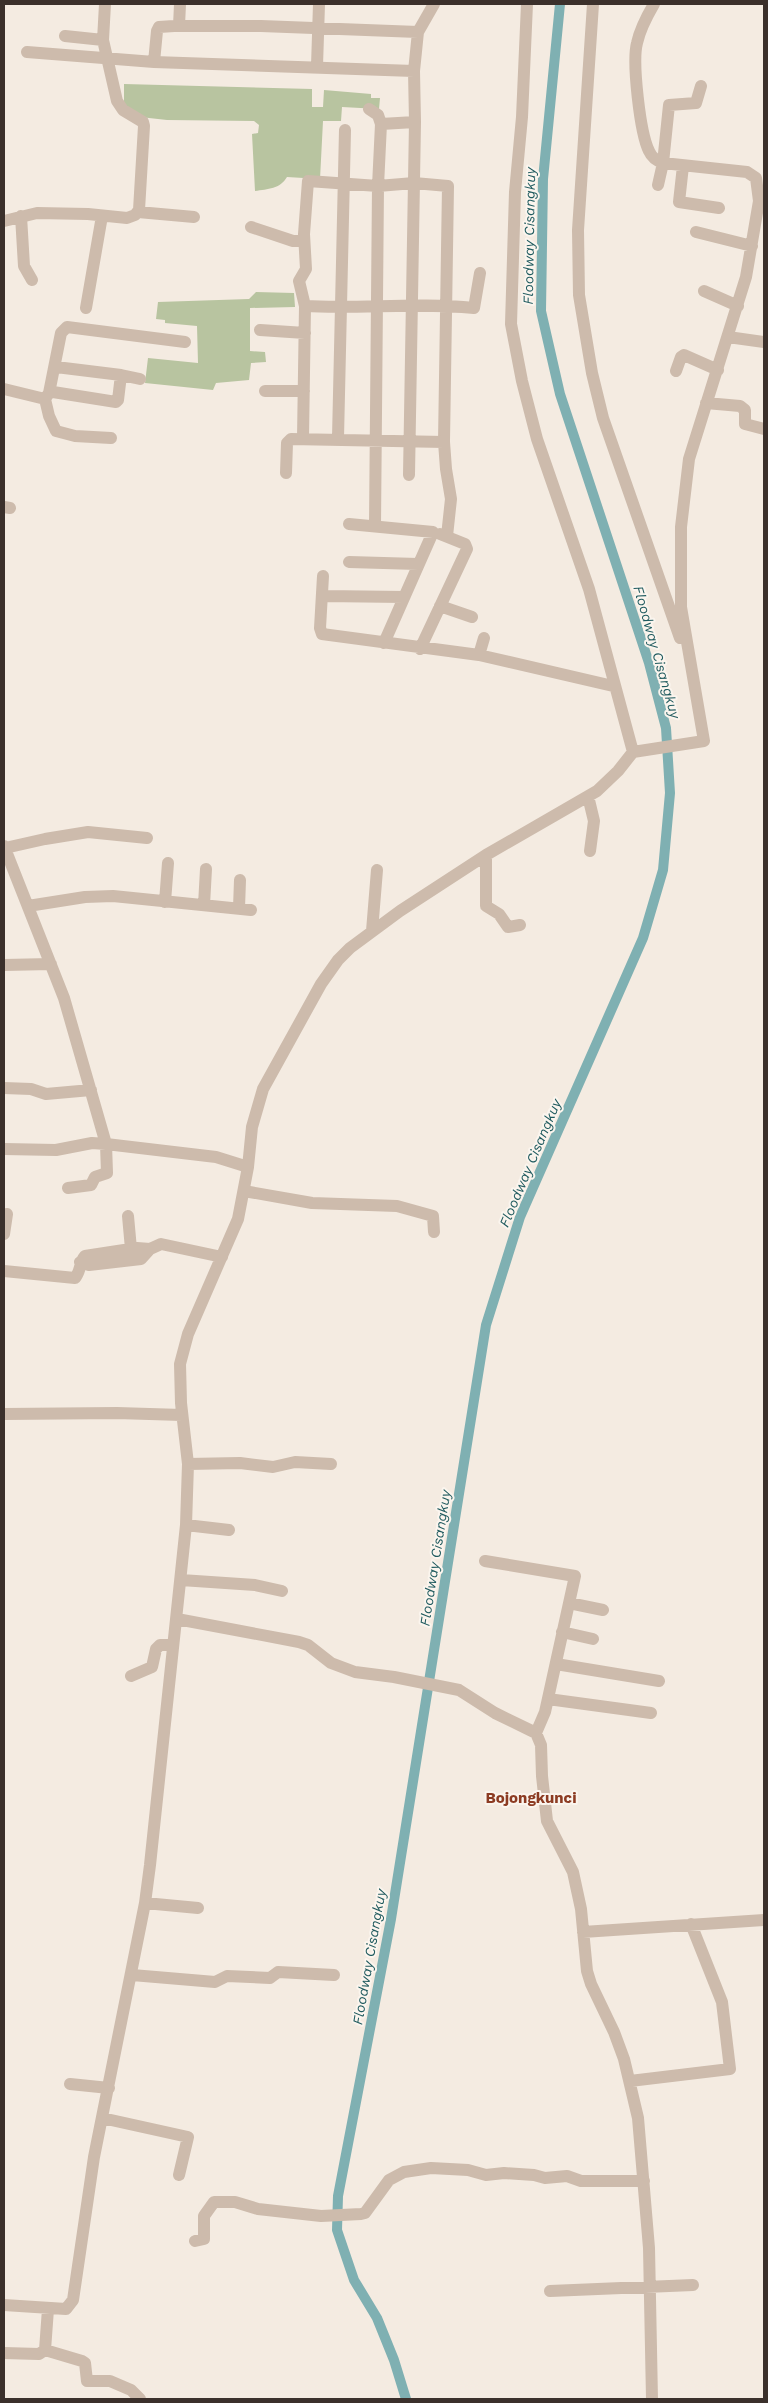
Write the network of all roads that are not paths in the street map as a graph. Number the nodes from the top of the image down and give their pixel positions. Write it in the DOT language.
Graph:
graph roads {
  1 [pos="105,4"];
  2 [pos="180,4"];
  3 [pos="319,4"];
  4 [pos="434,4"];
  5 [pos="526,4"];
  6 [pos="593,4"];
  7 [pos="654,4"];
  8 [pos="174,26"];
  9 [pos="318,28"];
  10 [pos="418,32"];
  11 [pos="66,36"];
  12 [pos="103,40"];
  13 [pos="27,52"];
  14 [pos="106,57"];
  15 [pos="154,62"];
  16 [pos="317,66"];
  17 [pos="414,70"];
  18 [pos="701,86"];
  19 [pos="368,109"];
  20 [pos="415,122"];
  21 [pos="381,124"];
  22 [pos="345,130"];
  23 [pos="663,163"];
  24 [pos="683,166"];
  25 [pos="759,177"];
  26 [pos="343,183"];
  27 [pos="414,183"];
  28 [pos="378,186"];
  29 [pos="658,186"];
  30 [pos="762,201"];
  31 [pos="719,208"];
  32 [pos="138,212"];
  33 [pos="21,216"];
  34 [pos="102,216"];
  35 [pos="194,217"];
  36 [pos="4,221"];
  37 [pos="251,227"];
  38 [pos="696,232"];
  39 [pos="304,240"];
  40 [pos="752,246"];
  41 [pos="480,273"];
  42 [pos="32,280"];
  43 [pos="704,291"];
  44 [pos="412,304"];
  45 [pos="377,305"];
  46 [pos="446,305"];
  47 [pos="305,306"];
  48 [pos="738,306"];
  49 [pos="86,308"];
  50 [pos="340,308"];
  51 [pos="260,330"];
  52 [pos="305,333"];
  53 [pos="728,337"];
  54 [pos="185,342"];
  55 [pos="764,342"];
  56 [pos="56,367"];
  57 [pos="718,370"];
  58 [pos="676,371"];
  59 [pos="121,376"];
  60 [pos="140,379"];
  61 [pos="4,389"];
  62 [pos="265,391"];
  63 [pos="304,391"];
  64 [pos="47,396"];
  65 [pos="706,403"];
  66 [pos="764,429"];
  67 [pos="111,438"];
  68 [pos="303,438"];
  69 [pos="338,438"];
  70 [pos="375,440"];
  71 [pos="409,441"];
  72 [pos="444,442"];
  73 [pos="286,473"];
  74 [pos="409,475"];
  75 [pos="349,524"];
  76 [pos="375,526"];
  77 [pos="433,532"];
  78 [pos="447,536"];
  79 [pos="349,562"];
  80 [pos="418,564"];
  81 [pos="324,576"];
  82 [pos="323,596"];
  83 [pos="404,598"];
  84 [pos="440,606"];
  85 [pos="472,617"];
  86 [pos="484,638"];
  87 [pos="384,643"];
  88 [pos="420,649"];
  89 [pos="479,655"];
  90 [pos="688,660"];
  91 [pos="613,686"];
  92 [pos="636,752"];
  93 [pos="588,796"];
  94 [pos="147,838"];
  95 [pos="4,847"];
  96 [pos="590,851"];
  97 [pos="486,855"];
  98 [pos="168,863"];
  99 [pos="206,869"];
  100 [pos="377,870"];
  101 [pos="240,880"];
  102 [pos="164,902"];
  103 [pos="204,905"];
  104 [pos="28,906"];
  105 [pos="520,925"];
  106 [pos="372,932"];
  107 [pos="51,964"];
  108 [pos="4,965"];
  109 [pos="4,1088"];
  110 [pos="91,1090"];
  111 [pos="106,1144"];
  112 [pos="4,1149"];
  113 [pos="248,1167"];
  114 [pos="68,1188"];
  115 [pos="244,1191"];
  116 [pos="7,1214"];
  117 [pos="128,1216"];
  118 [pos="434,1232"];
  119 [pos="4,1234"];
  120 [pos="132,1249"];
  121 [pos="150,1249"];
  122 [pos="222,1257"];
  123 [pos="80,1262"];
  124 [pos="4,1271"];
  125 [pos="4,1414"];
  126 [pos="182,1415"];
  127 [pos="188,1464"];
  128 [pos="331,1464"];
  129 [pos="186,1525"];
  130 [pos="229,1530"];
  131 [pos="485,1561"];
  132 [pos="181,1580"];
  133 [pos="282,1591"];
  134 [pos="569,1603"];
  135 [pos="604,1610"];
  136 [pos="177,1619"];
  137 [pos="562,1632"];
  138 [pos="593,1639"];
  139 [pos="173,1645"];
  140 [pos="556,1664"];
  141 [pos="131,1676"];
  142 [pos="659,1681"];
  143 [pos="548,1699"];
  144 [pos="651,1713"];
  145 [pos="536,1733"];
  146 [pos="146,1903"];
  147 [pos="198,1908"];
  148 [pos="764,1920"];
  149 [pos="691,1924"];
  150 [pos="583,1932"];
  151 [pos="132,1975"];
  152 [pos="334,1975"];
  153 [pos="630,2081"];
  154 [pos="70,2084"];
  155 [pos="109,2088"];
  156 [pos="102,2118"];
  157 [pos="178,2175"];
  158 [pos="644,2181"];
  159 [pos="195,2241"];
  160 [pos="693,2285"];
  161 [pos="650,2288"];
  162 [pos="550,2291"];
  163 [pos="4,2305"];
  164 [pos="48,2309"];
  165 [pos="45,2350"];
  166 [pos="4,2354"];
  167 [pos="140,2399"];
  168 [pos="652,2399"];
  1 -- 12 [label="street"];
  2 -- 9 [label="street"];
  3 -- 9 [label="street"];
  4 -- 10 [label="street"];
  5 -- 91 [label="street"];
  6 -- 90 [label="street"];
  7 -- 23 [label="street"];
  8 -- 15 [label="street"];
  9 -- 10 [label="street"];
  9 -- 16 [label="street"];
  10 -- 17 [label="street"];
  11 -- 12 [label="street"];
  12 -- 14 [label="street"];
  13 -- 14 [label="street"];
  14 -- 15 [label="street"];
  14 -- 32 [label="street"];
  15 -- 16 [label="street"];
  16 -- 17 [label="street"];
  17 -- 20 [label="street"];
  18 -- 23 [label="street"];
  19 -- 21 [label="street"];
  20 -- 21 [label="street"];
  20 -- 27 [label="street"];
  21 -- 28 [label="street"];
  22 -- 26 [label="street"];
  23 -- 24 [label="street"];
  23 -- 29 [label="street"];
  24 -- 25 [label="street"];
  24 -- 31 [label="street"];
  25 -- 30 [label="street"];
  26 -- 28 [label="street"];
  26 -- 39 [label="street"];
  26 -- 50 [label="street"];
  27 -- 28 [label="street"];
  27 -- 44 [label="street"];
  27 -- 46 [label="street"];
  28 -- 45 [label="street"];
  30 -- 40 [label="street"];
  32 -- 34 [label="street"];
  32 -- 35 [label="street"];
  33 -- 34 [label="street"];
  33 -- 36 [label="street"];
  33 -- 42 [label="street"];
  34 -- 49 [label="street"];
  37 -- 39 [label="street"];
  38 -- 40 [label="street"];
  39 -- 47 [label="street"];
  40 -- 48 [label="street"];
  41 -- 46 [label="street"];
  43 -- 48 [label="street"];
  44 -- 45 [label="street"];
  44 -- 46 [label="street"];
  44 -- 71 [label="street"];
  45 -- 50 [label="street"];
  45 -- 70 [label="street"];
  46 -- 72 [label="street"];
  47 -- 50 [label="street"];
  47 -- 52 [label="street"];
  48 -- 53 [label="street"];
  50 -- 69 [label="street"];
  51 -- 52 [label="street"];
  52 -- 63 [label="street"];
  53 -- 55 [label="street"];
  53 -- 57 [label="street"];
  54 -- 56 [label="street"];
  56 -- 59 [label="street"];
  56 -- 64 [label="street"];
  57 -- 58 [label="street"];
  57 -- 65 [label="street"];
  59 -- 60 [label="street"];
  59 -- 64 [label="street"];
  61 -- 64 [label="street"];
  62 -- 63 [label="street"];
  63 -- 68 [label="street"];
  64 -- 67 [label="street"];
  65 -- 66 [label="street"];
  65 -- 90 [label="street"];
  68 -- 69 [label="street"];
  68 -- 73 [label="street"];
  69 -- 70 [label="street"];
  70 -- 71 [label="street"];
  70 -- 76 [label="street"];
  71 -- 72 [label="street"];
  71 -- 74 [label="street"];
  72 -- 78 [label="street"];
  75 -- 76 [label="street"];
  76 -- 77 [label="street"];
  77 -- 78 [label="street"];
  77 -- 80 [label="street"];
  78 -- 84 [label="street"];
  79 -- 80 [label="street"];
  80 -- 83 [label="street"];
  81 -- 82 [label="street"];
  82 -- 83 [label="street"];
  82 -- 87 [label="street"];
  83 -- 87 [label="street"];
  84 -- 85 [label="street"];
  84 -- 88 [label="street"];
  86 -- 89 [label="street"];
  87 -- 88 [label="street"];
  88 -- 89 [label="street"];
  89 -- 91 [label="street"];
  90 -- 92 [label="street"];
  91 -- 92 [label="street"];
  92 -- 93 [label="street"];
  93 -- 96 [label="street"];
  93 -- 97 [label="street"];
  94 -- 95 [label="street"];
  95 -- 104 [label="street"];
  97 -- 105 [label="street"];
  97 -- 106 [label="street"];
  98 -- 102 [label="street"];
  99 -- 103 [label="street"];
  100 -- 106 [label="street"];
  101 -- 103 [label="street"];
  102 -- 103 [label="street"];
  102 -- 104 [label="street"];
  104 -- 107 [label="street"];
  106 -- 113 [label="street"];
  107 -- 108 [label="street"];
  107 -- 110 [label="street"];
  109 -- 110 [label="street"];
  110 -- 111 [label="street"];
  111 -- 112 [label="street"];
  111 -- 113 [label="street"];
  111 -- 114 [label="street"];
  113 -- 115 [label="street"];
  115 -- 118 [label="street"];
  115 -- 122 [label="street"];
  116 -- 119 [label="street"];
  117 -- 120 [label="street"];
  120 -- 121 [label="street"];
  120 -- 123 [label="street"];
  121 -- 122 [label="street"];
  121 -- 123 [label="street"];
  122 -- 126 [label="street"];
  123 -- 124 [label="street"];
  125 -- 126 [label="street"];
  126 -- 127 [label="street"];
  127 -- 128 [label="street"];
  127 -- 129 [label="street"];
  129 -- 130 [label="street"];
  129 -- 132 [label="street"];
  131 -- 134 [label="street"];
  132 -- 133 [label="street"];
  132 -- 136 [label="street"];
  134 -- 135 [label="street"];
  134 -- 137 [label="street"];
  136 -- 139 [label="street"];
  136 -- 145 [label="street"];
  137 -- 138 [label="street"];
  137 -- 140 [label="street"];
  139 -- 141 [label="street"];
  139 -- 146 [label="street"];
  140 -- 142 [label="street"];
  140 -- 143 [label="street"];
  143 -- 144 [label="street"];
  143 -- 145 [label="street"];
  145 -- 150 [label="street"];
  146 -- 147 [label="street"];
  146 -- 151 [label="street"];
  148 -- 149 [label="street"];
  149 -- 150 [label="street"];
  149 -- 153 [label="street"];
  150 -- 153 [label="street"];
  151 -- 152 [label="street"];
  151 -- 155 [label="street"];
  153 -- 158 [label="street"];
  154 -- 155 [label="street"];
  155 -- 156 [label="street"];
  156 -- 157 [label="street"];
  156 -- 164 [label="street"];
  158 -- 159 [label="street"];
  158 -- 161 [label="street"];
  160 -- 161 [label="street"];
  161 -- 162 [label="street"];
  161 -- 168 [label="street"];
  163 -- 164 [label="street"];
  164 -- 165 [label="street"];
  165 -- 166 [label="street"];
  165 -- 167 [label="street"];
}
